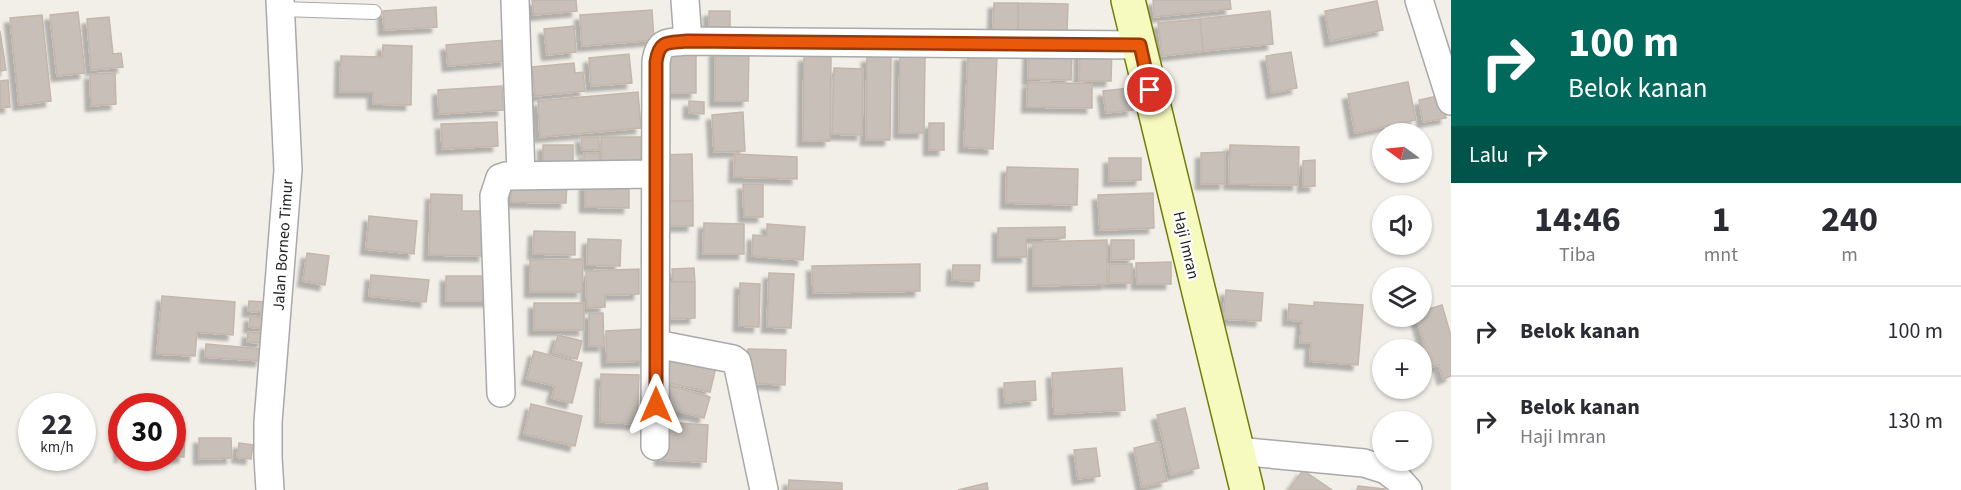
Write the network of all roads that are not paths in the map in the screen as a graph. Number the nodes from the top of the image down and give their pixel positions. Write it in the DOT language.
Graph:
graph roads {
  1 [pos="515,0"];
  2 [pos="685,0"];
  3 [pos="1128,0"];
  4 [pos="1419,0"];
  5 [pos="281,4"];
  6 [pos="374,12"];
  7 [pos="688,41"];
  8 [pos="1140,45"];
  9 [pos="1451,101"];
  10 [pos="655,174"];
  11 [pos="521,175"];
  12 [pos="656,344"];
  13 [pos="501,393"];
  14 [pos="655,446"];
  15 [pos="1237,451"];
  16 [pos="1240,488"];
  17 [pos="270,490"];
  18 [pos="764,490"];
  19 [pos="1408,490"];
  1 -- 11 [label="street"];
  2 -- 7 [label="street"];
  3 -- 8 [label="street, Haji Imran"];
  4 -- 9 [label="street"];
  5 -- 6 [label="lane"];
  5 -- 17 [label="street, Jalan Borneo Timur"];
  7 -- 8 [label="street"];
  7 -- 10 [label="street"];
  8 -- 15 [label="street, Haji Imran"];
  10 -- 11 [label="street"];
  10 -- 12 [label="street"];
  11 -- 13 [label="street"];
  12 -- 14 [label="street"];
  12 -- 18 [label="street"];
  15 -- 16 [label="street, Haji Imran"];
  15 -- 19 [label="street"];
}
